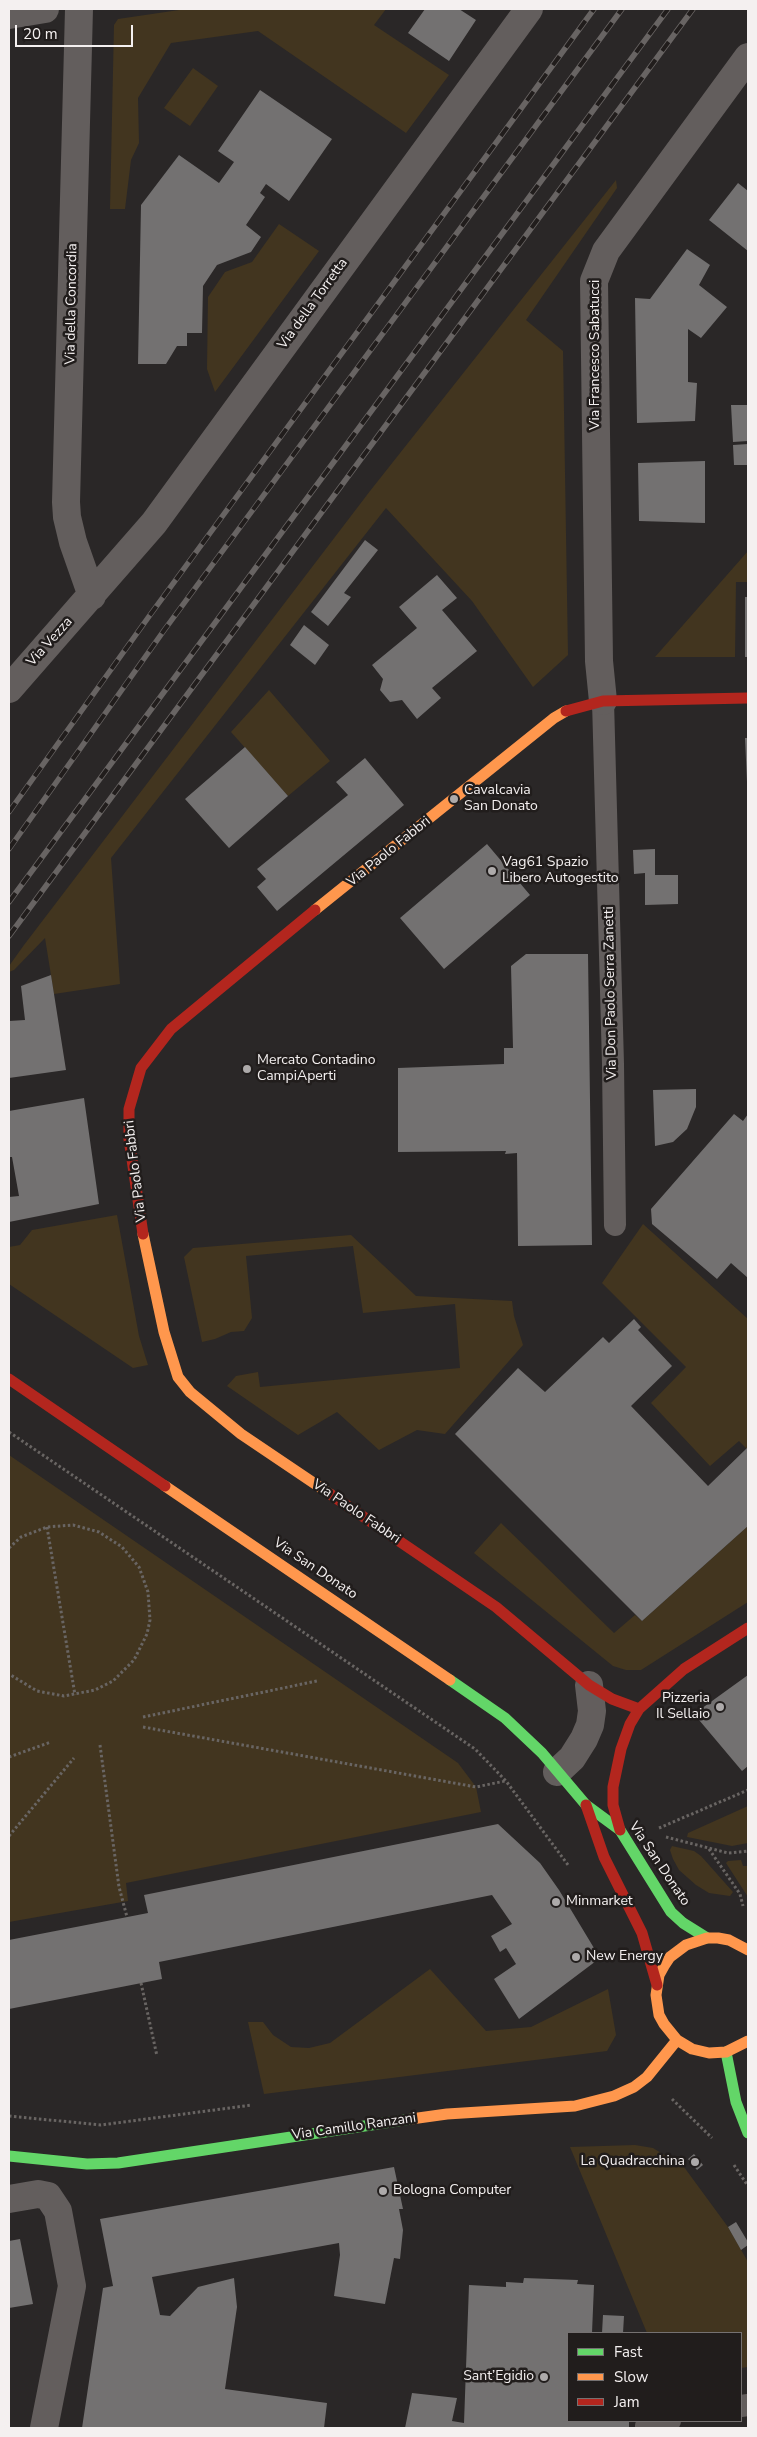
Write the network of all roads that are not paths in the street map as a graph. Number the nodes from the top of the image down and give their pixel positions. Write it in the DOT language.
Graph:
graph roads {
  1 [pos="45,9"];
  2 [pos="79,9"];
  3 [pos="529,9"];
  4 [pos="9,15"];
  5 [pos="748,57"];
  6 [pos="92,596"];
  7 [pos="9,689"];
  8 [pos="748,698"];
  9 [pos="603,701"];
  10 [pos="615,1225"];
  11 [pos="9,1379"];
  12 [pos="748,1628"];
  13 [pos="589,1685"];
  14 [pos="639,1709"];
  15 [pos="557,1772"];
  16 [pos="586,1805"];
  17 [pos="620,1830"];
  18 [pos="707,1938"];
  19 [pos="748,1950"];
  20 [pos="657,1985"];
  21 [pos="677,2040"];
  22 [pos="748,2041"];
  23 [pos="726,2052"];
  24 [pos="748,2132"];
  25 [pos="9,2156"];
  26 [pos="9,2199"];
  27 [pos="665,2422"];
  28 [pos="646,2426"];
  29 [pos="44,2428"];
  1 -- 4 [label="street"];
  2 -- 6 [label="street, Via della Concordia"];
  3 -- 6 [label="street, Via della Torretta"];
  5 -- 9 [label="street, Via Francesco Sabatucci"];
  6 -- 7 [label="street, Via Vezza"];
  8 -- 9 [label="main road, Via Paolo Fabbri"];
  9 -- 10 [label="lane, Via Don Paolo Serra Zanetti"];
  9 -- 13 [label="main road, Via Paolo Fabbri"];
  11 -- 15 [label="main road, Via San Donato"];
  12 -- 14 [label="main road"];
  13 -- 14 [label="main road, Via Paolo Fabbri"];
  13 -- 15 [label="street"];
  14 -- 17 [label="main road"];
  15 -- 16 [label="main road, Via San Donato"];
  16 -- 17 [label="main road, Via San Donato"];
  16 -- 20 [label="main road, Via San Donato"];
  17 -- 18 [label="main road, Via San Donato"];
  18 -- 19 [label="main road"];
  18 -- 20 [label="main road"];
  20 -- 21 [label="main road"];
  21 -- 23 [label="main road"];
  21 -- 25 [label="main road, Via Camillo Ranzani"];
  22 -- 23 [label="main road"];
  23 -- 24 [label="main road"];
  26 -- 29 [label="street"];
  27 -- 28 [label="lane"];
}
